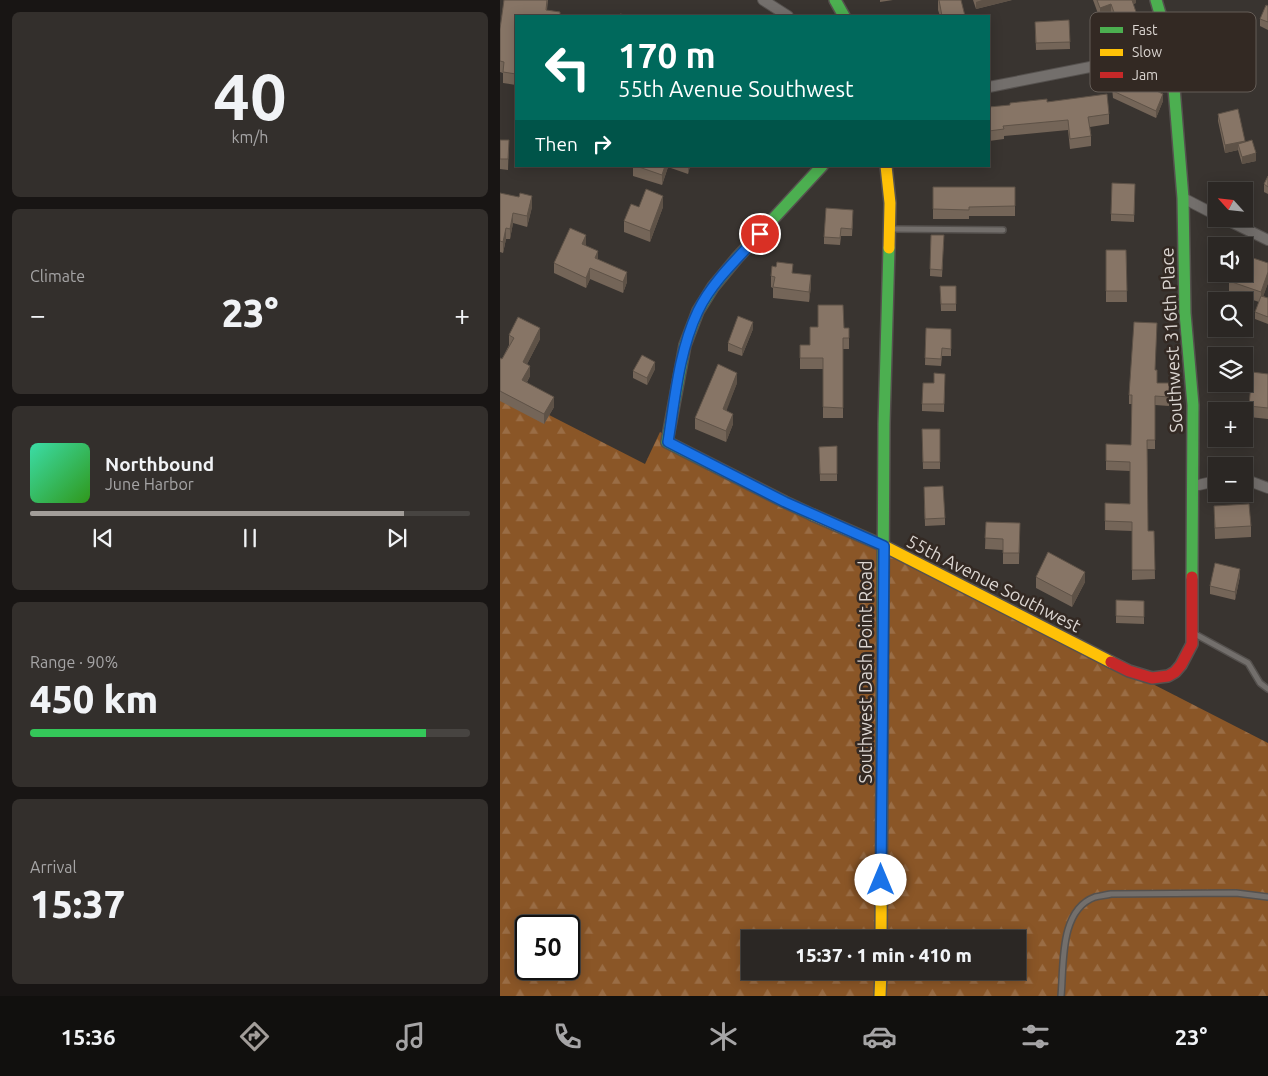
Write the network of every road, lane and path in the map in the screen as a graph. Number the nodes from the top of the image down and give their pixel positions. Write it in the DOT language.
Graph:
graph roads {
  1 [pos="763,0"];
  2 [pos="835,0"];
  3 [pos="1156,0"];
  4 [pos="1160,12"];
  5 [pos="786,15"];
  6 [pos="843,15"];
  7 [pos="1090,67"];
  8 [pos="990,88"];
  9 [pos="1174,92"];
  10 [pos="821,167"];
  11 [pos="886,167"];
  12 [pos="1183,198"];
  13 [pos="1208,211"];
  14 [pos="1243,228"];
  15 [pos="889,229"];
  16 [pos="1003,230"];
  17 [pos="1268,240"];
  18 [pos="1208,482"];
  19 [pos="1253,482"];
  20 [pos="1194,486"];
  21 [pos="1268,488"];
  22 [pos="884,546"];
  23 [pos="1192,632"];
  24 [pos="1173,674"];
  25 [pos="1268,689"];
  26 [pos="1268,898"];
  27 [pos="881,930"];
  28 [pos="880,980"];
  29 [pos="880,996"];
  30 [pos="1061,996"];
  1 -- 5 [label="street"];
  2 -- 6 [label="street"];
  3 -- 4 [label="street, Southwest 316th Place"];
  7 -- 8 [label="street"];
  9 -- 12 [label="street, Southwest 316th Place"];
  10 -- 22 [label="street, 55th Avenue Southwest"];
  11 -- 15 [label="street, Southwest Dash Point Road"];
  12 -- 13 [label="street"];
  12 -- 20 [label="street, Southwest 316th Place"];
  14 -- 17 [label="street"];
  15 -- 16 [label="lane"];
  15 -- 22 [label="street, Southwest Dash Point Road"];
  18 -- 20 [label="street"];
  19 -- 21 [label="street"];
  20 -- 23 [label="street, Southwest 316th Place"];
  22 -- 24 [label="street, 55th Avenue Southwest"];
  22 -- 27 [label="street, Southwest Dash Point Road"];
  23 -- 24 [label="street, Southwest 316th Place"];
  23 -- 25 [label="lane"];
  26 -- 30 [label="lane"];
  28 -- 29 [label="street"];
}
